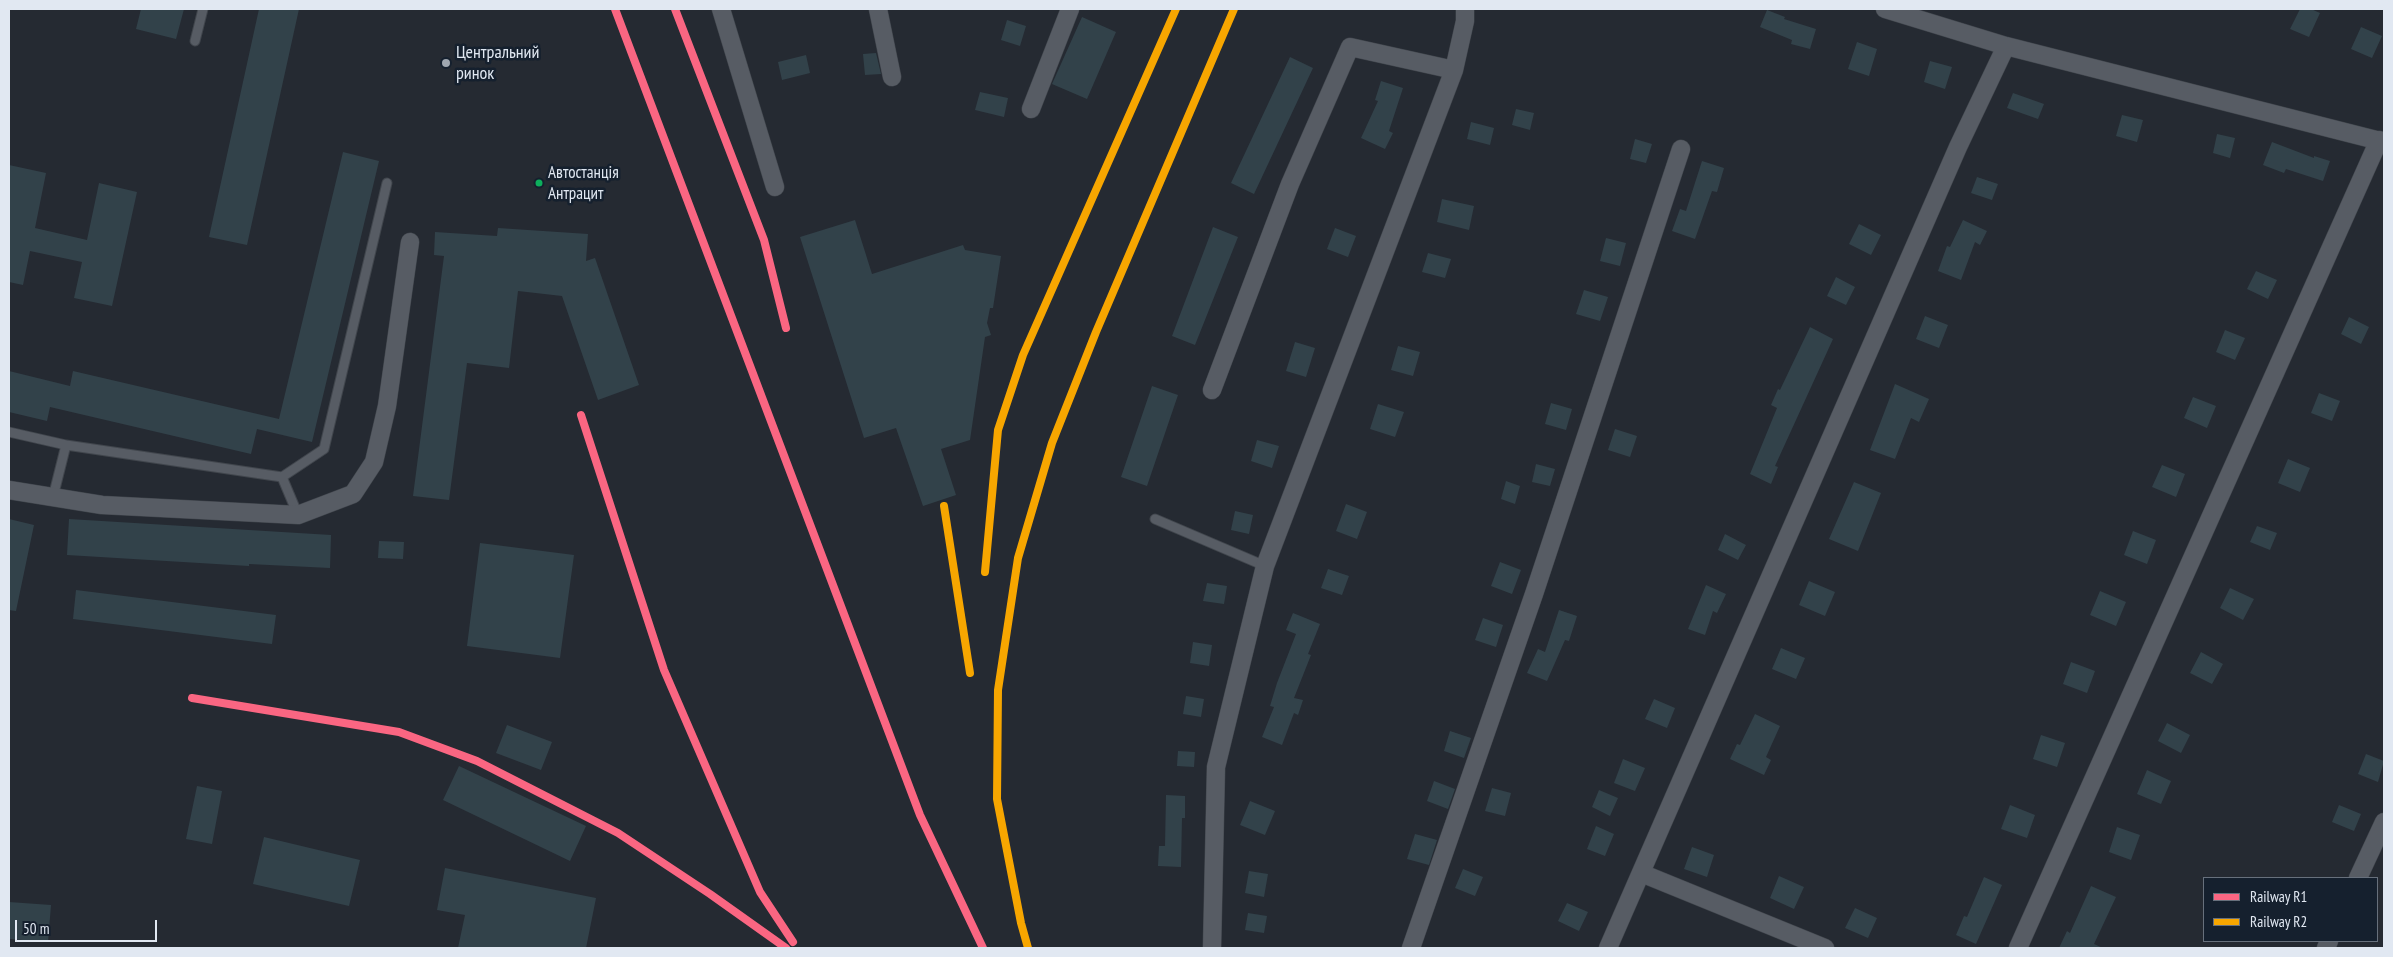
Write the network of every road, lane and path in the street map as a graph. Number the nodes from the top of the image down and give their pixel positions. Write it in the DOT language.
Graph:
graph roads {
  1 [pos="203,9"];
  2 [pos="720,9"];
  3 [pos="878,9"];
  4 [pos="1070,9"];
  5 [pos="1465,9"];
  6 [pos="1885,9"];
  7 [pos="195,41"];
  8 [pos="2006,46"];
  9 [pos="1454,70"];
  10 [pos="892,77"];
  11 [pos="1031,109"];
  12 [pos="2382,141"];
  13 [pos="1681,149"];
  14 [pos="387,183"];
  15 [pos="776,187"];
  16 [pos="410,242"];
  17 [pos="1212,390"];
  18 [pos="9,432"];
  19 [pos="66,446"];
  20 [pos="282,477"];
  21 [pos="9,490"];
  22 [pos="53,497"];
  23 [pos="298,515"];
  24 [pos="1154,519"];
  25 [pos="1265,566"];
  26 [pos="2384,822"];
  27 [pos="1641,873"];
  28 [pos="2358,877"];
  29 [pos="1212,948"];
  30 [pos="1411,948"];
  31 [pos="1608,948"];
  32 [pos="1825,948"];
  33 [pos="2018,948"];
  1 -- 7 [label="lane"];
  2 -- 15 [label="street"];
  3 -- 10 [label="street"];
  4 -- 11 [label="street"];
  5 -- 9 [label="street"];
  6 -- 8 [label="street"];
  8 -- 12 [label="street"];
  8 -- 27 [label="street"];
  9 -- 17 [label="street"];
  9 -- 25 [label="street"];
  12 -- 33 [label="street"];
  13 -- 30 [label="street"];
  14 -- 20 [label="lane"];
  16 -- 23 [label="street"];
  18 -- 19 [label="lane"];
  19 -- 20 [label="lane"];
  19 -- 22 [label="lane"];
  20 -- 23 [label="lane"];
  21 -- 22 [label="street"];
  22 -- 23 [label="street"];
  24 -- 25 [label="lane"];
  25 -- 29 [label="street"];
  26 -- 28 [label="street"];
  27 -- 31 [label="street"];
  27 -- 32 [label="street"];
}
